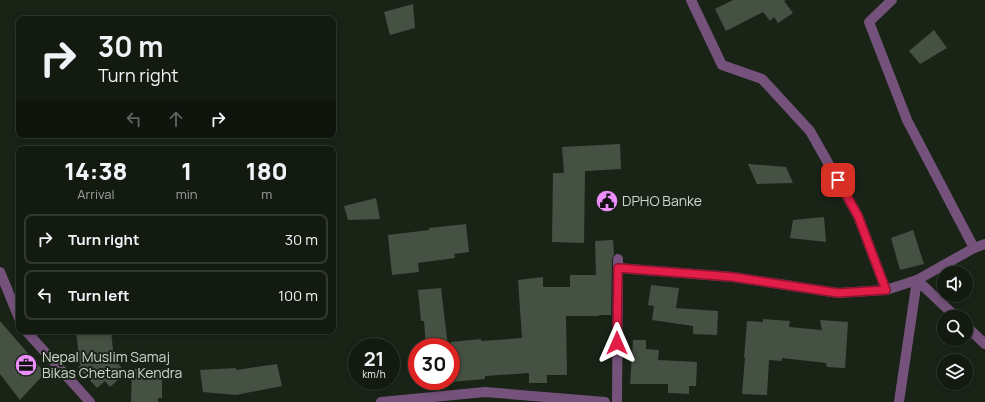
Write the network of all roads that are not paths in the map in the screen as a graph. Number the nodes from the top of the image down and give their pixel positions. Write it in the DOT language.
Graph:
graph roads {
  1 [pos="690,0"];
  2 [pos="892,0"];
  3 [pos="985,244"];
  4 [pos="974,248"];
  5 [pos="0,272"];
  6 [pos="918,280"];
  7 [pos="886,290"];
  8 [pos="949,310"];
  9 [pos="16,311"];
  10 [pos="973,333"];
  11 [pos="29,334"];
  12 [pos="985,344"];
  13 [pos="90,402"];
  14 [pos="381,402"];
  15 [pos="606,402"];
  16 [pos="617,402"];
  17 [pos="899,402"];
  1 -- 7 [label="street"];
  2 -- 4 [label="street"];
  3 -- 4 [label="street"];
  4 -- 6 [label="street"];
  5 -- 9 [label="street"];
  6 -- 7 [label="street"];
  6 -- 8 [label="street"];
  6 -- 17 [label="street"];
  7 -- 16 [label="street"];
  10 -- 12 [label="street"];
  11 -- 13 [label="street"];
  14 -- 15 [label="street"];
}
